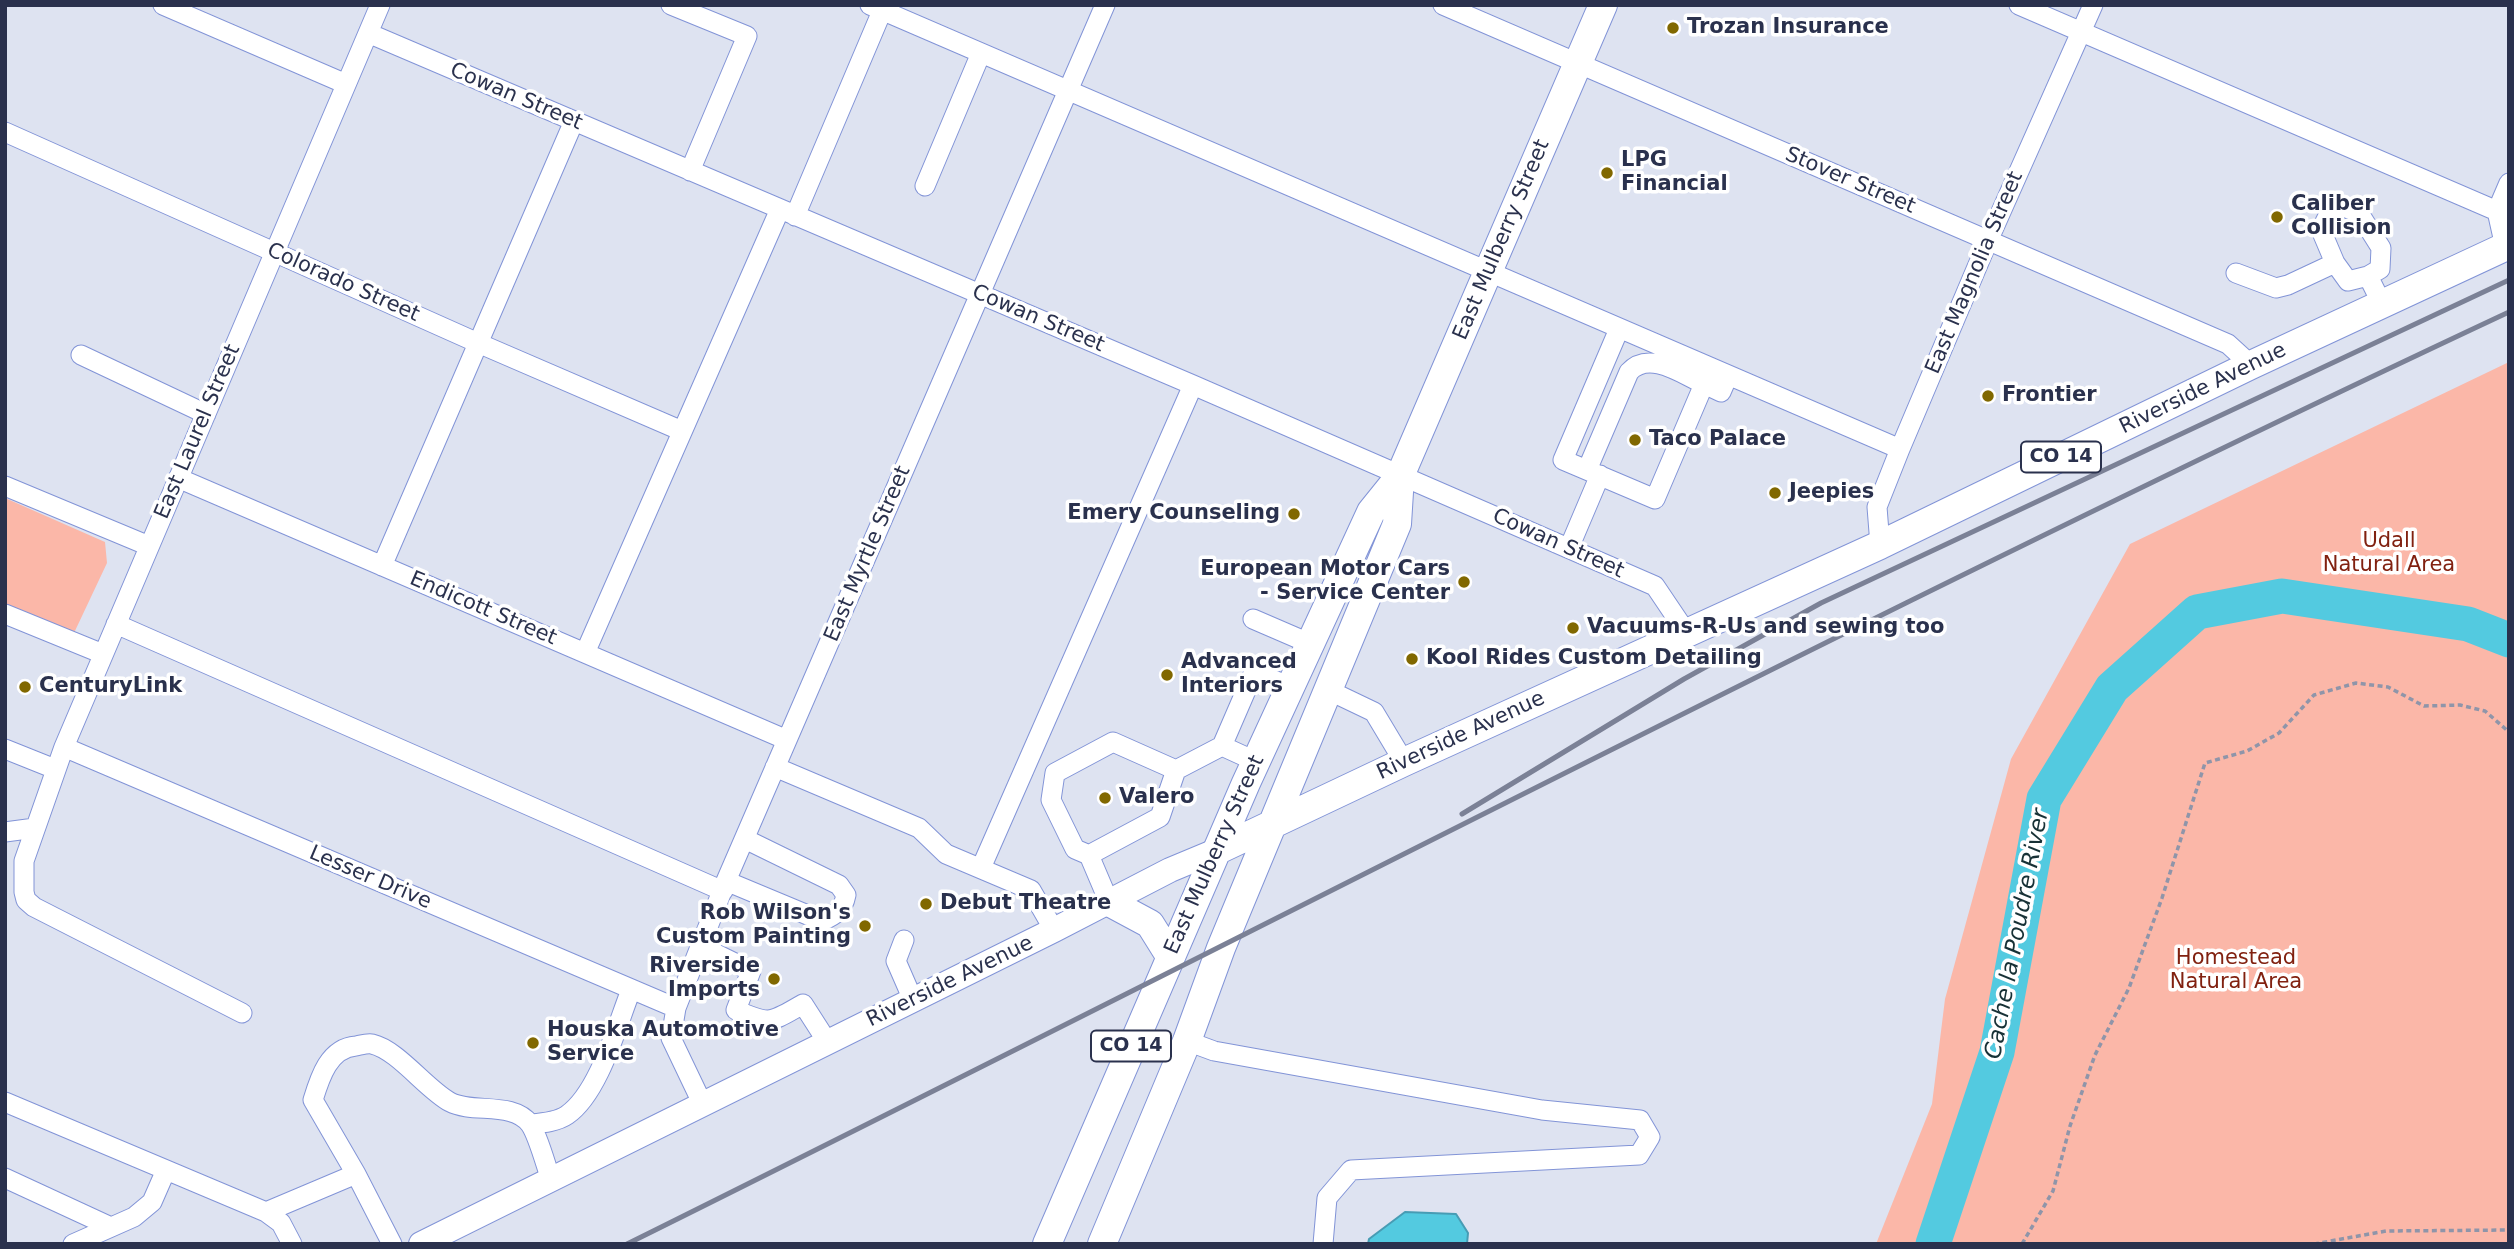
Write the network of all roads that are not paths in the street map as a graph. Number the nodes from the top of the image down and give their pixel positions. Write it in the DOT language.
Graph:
graph roads {
  1 [pos="163,5"];
  2 [pos="380,5"];
  3 [pos="671,5"];
  4 [pos="1105,5"];
  5 [pos="1443,5"];
  6 [pos="1603,5"];
  7 [pos="2019,5"];
  8 [pos="2093,5"];
  9 [pos="876,8"];
  10 [pos="2081,32"];
  11 [pos="368,33"];
  12 [pos="981,53"];
  13 [pos="1578,64"];
  14 [pos="346,84"];
  15 [pos="1068,91"];
  16 [pos="573,121"];
  17 [pos="5,132"];
  18 [pos="690,171"];
  19 [pos="2509,183"];
  20 [pos="925,186"];
  21 [pos="2497,211"];
  22 [pos="787,213"];
  23 [pos="1988,241"];
  24 [pos="2507,246"];
  25 [pos="274,252"];
  26 [pos="2335,263"];
  27 [pos="1488,272"];
  28 [pos="2236,273"];
  29 [pos="2368,276"];
  30 [pos="980,295"];
  31 [pos="2382,304"];
  32 [pos="1619,329"];
  33 [pos="478,343"];
  34 [pos="81,355"];
  35 [pos="2251,365"];
  36 [pos="1728,376"];
  37 [pos="1704,384"];
  38 [pos="1192,385"];
  39 [pos="206,414"];
  40 [pos="682,431"];
  41 [pos="1899,449"];
  42 [pos="1593,472"];
  43 [pos="1400,475"];
  44 [pos="178,478"];
  45 [pos="5,486"];
  46 [pos="1880,545"];
  47 [pos="149,546"];
  48 [pos="1569,548"];
  49 [pos="382,566"];
  50 [pos="5,614"];
  51 [pos="1253,618"];
  52 [pos="116,624"];
  53 [pos="1686,632"];
  54 [pos="1311,644"];
  55 [pos="585,653"];
  56 [pos="103,654"];
  57 [pos="1291,687"];
  58 [pos="1328,690"];
  59 [pos="787,740"];
  60 [pos="1222,746"];
  61 [pos="64,747"];
  62 [pos="5,749"];
  63 [pos="1257,762"];
  64 [pos="1404,762"];
  65 [pos="775,767"];
  66 [pos="55,769"];
  67 [pos="1176,770"];
  68 [pos="1272,824"];
  69 [pos="35,828"];
  70 [pos="5,832"];
  71 [pos="745,839"];
  72 [pos="1218,850"];
  73 [pos="1089,855"];
  74 [pos="981,868"];
  75 [pos="724,886"];
  76 [pos="1109,902"];
  77 [pos="1054,930"];
  78 [pos="904,940"];
  79 [pos="700,946"];
  80 [pos="1170,956"];
  81 [pos="631,989"];
  82 [pos="913,1000"];
  83 [pos="676,1008"];
  84 [pos="242,1013"];
  85 [pos="1187,1041"];
  86 [pos="828,1043"];
  87 [pos="5,1102"];
  88 [pos="703,1105"];
  89 [pos="530,1124"];
  90 [pos="166,1170"];
  91 [pos="356,1174"];
  92 [pos="5,1178"];
  93 [pos="551,1180"];
  94 [pos="266,1212"];
  95 [pos="111,1227"];
  96 [pos="73,1244"];
  97 [pos="292,1244"];
  98 [pos="392,1244"];
  99 [pos="421,1244"];
  100 [pos="1047,1244"];
  101 [pos="1102,1244"];
  102 [pos="1323,1244"];
  1 -- 14 [label="street"];
  2 -- 11 [label="street, East Laurel Street"];
  3 -- 18 [label="street"];
  4 -- 15 [label="street, East Myrtle Street"];
  5 -- 13 [label="street, Stover Street"];
  6 -- 13 [label="highway, East Mulberry Street"];
  7 -- 10 [label="street"];
  8 -- 10 [label="street, East Magnolia Street"];
  9 -- 12 [label="street"];
  9 -- 22 [label="street"];
  10 -- 21 [label="street"];
  10 -- 23 [label="street, East Magnolia Street"];
  11 -- 14 [label="street, East Laurel Street"];
  11 -- 16 [label="street, Cowan Street"];
  12 -- 15 [label="street"];
  12 -- 20 [label="street"];
  13 -- 23 [label="street, Stover Street"];
  13 -- 27 [label="highway, East Mulberry Street"];
  14 -- 25 [label="street, East Laurel Street"];
  15 -- 27 [label="street"];
  15 -- 30 [label="street, East Myrtle Street"];
  16 -- 18 [label="street, Cowan Street"];
  16 -- 33 [label="street"];
  17 -- 25 [label="street, Colorado Street"];
  18 -- 22 [label="street, Cowan Street"];
  19 -- 21 [label="street"];
  21 -- 24 [label="street"];
  22 -- 30 [label="street, Cowan Street"];
  22 -- 40 [label="street"];
  23 -- 35 [label="street, Stover Street"];
  23 -- 41 [label="street, East Magnolia Street"];
  24 -- 31 [label="highway, Riverside Avenue / CO 14"];
  25 -- 33 [label="street, Colorado Street"];
  25 -- 39 [label="street, East Laurel Street"];
  26 -- 28 [label="street"];
  26 -- 29 [label="street"];
  26 -- 29 [label="street"];
  27 -- 32 [label="street"];
  27 -- 43 [label="highway, East Mulberry Street"];
  29 -- 31 [label="street"];
  30 -- 38 [label="street, Cowan Street"];
  30 -- 59 [label="street, East Myrtle Street"];
  31 -- 35 [label="highway, Riverside Avenue / CO 14"];
  32 -- 36 [label="street"];
  32 -- 42 [label="street"];
  33 -- 40 [label="street, Colorado Street"];
  33 -- 49 [label="street"];
  34 -- 39 [label="street"];
  35 -- 46 [label="highway, Riverside Avenue / CO 14"];
  36 -- 37 [label="street"];
  36 -- 41 [label="street"];
  37 -- 42 [label="street"];
  37 -- 42 [label="street"];
  38 -- 43 [label="street, Cowan Street"];
  38 -- 74 [label="street"];
  39 -- 44 [label="street, East Laurel Street"];
  40 -- 55 [label="street"];
  41 -- 46 [label="street, East Magnolia Street"];
  42 -- 48 [label="street"];
  43 -- 48 [label="street, Cowan Street"];
  43 -- 54 [label="highway, East Mulberry Street"];
  43 -- 58 [label="highway, East Mulberry Street"];
  44 -- 47 [label="street, East Laurel Street"];
  44 -- 49 [label="street, Endicott Street"];
  45 -- 47 [label="street"];
  46 -- 53 [label="highway, Riverside Avenue / CO 14"];
  47 -- 52 [label="street, East Laurel Street"];
  48 -- 53 [label="street, Cowan Street"];
  49 -- 55 [label="street, Endicott Street"];
  50 -- 56 [label="street"];
  51 -- 54 [label="street"];
  52 -- 56 [label="street, East Laurel Street"];
  52 -- 75 [label="street"];
  53 -- 64 [label="highway, Riverside Avenue / CO 14"];
  54 -- 57 [label="highway, East Mulberry Street"];
  55 -- 59 [label="street, Endicott Street"];
  56 -- 61 [label="street, East Laurel Street"];
  57 -- 60 [label="street"];
  57 -- 63 [label="highway, East Mulberry Street"];
  58 -- 64 [label="street"];
  58 -- 68 [label="highway, East Mulberry Street"];
  59 -- 65 [label="street, East Myrtle Street"];
  60 -- 63 [label="street"];
  60 -- 67 [label="street"];
  61 -- 66 [label="street, East Laurel Street"];
  61 -- 81 [label="street, Lesser Drive"];
  62 -- 66 [label="street"];
  63 -- 72 [label="highway, East Mulberry Street"];
  64 -- 68 [label="highway, Riverside Avenue / CO 14"];
  65 -- 71 [label="street, East Myrtle Street"];
  65 -- 74 [label="street"];
  66 -- 69 [label="street, East Laurel Street"];
  67 -- 73 [label="street"];
  67 -- 73 [label="street"];
  68 -- 72 [label="highway, Riverside Avenue / CO 14"];
  68 -- 85 [label="highway, East Mulberry Street / CO 14"];
  69 -- 70 [label="street"];
  69 -- 84 [label="street, East Laurel Street"];
  71 -- 75 [label="street, East Myrtle Street"];
  71 -- 75 [label="street"];
  72 -- 76 [label="main road, Riverside Avenue"];
  72 -- 80 [label="highway, East Mulberry Street / CO 14"];
  73 -- 76 [label="street"];
  74 -- 77 [label="street"];
  75 -- 79 [label="street, East Myrtle Street"];
  76 -- 77 [label="main road, Riverside Avenue"];
  76 -- 80 [label="highway"];
  77 -- 82 [label="main road, Riverside Avenue"];
  78 -- 82 [label="street"];
  79 -- 83 [label="street, East Myrtle Street"];
  79 -- 86 [label="street"];
  80 -- 100 [label="highway, East Mulberry Street / CO 14"];
  81 -- 83 [label="street, Lesser Drive"];
  81 -- 89 [label="street"];
  82 -- 86 [label="main road, Riverside Avenue"];
  83 -- 88 [label="street, East Myrtle Street"];
  85 -- 101 [label="highway, East Mulberry Street / CO 14"];
  85 -- 102 [label="street"];
  86 -- 88 [label="main road, Riverside Avenue"];
  87 -- 90 [label="street"];
  88 -- 93 [label="main road, Riverside Avenue"];
  89 -- 91 [label="street"];
  89 -- 93 [label="street"];
  90 -- 94 [label="street"];
  90 -- 95 [label="street"];
  91 -- 94 [label="street"];
  91 -- 98 [label="street"];
  92 -- 95 [label="street"];
  93 -- 99 [label="main road, Riverside Avenue"];
  94 -- 97 [label="street"];
  95 -- 96 [label="street"];
}
